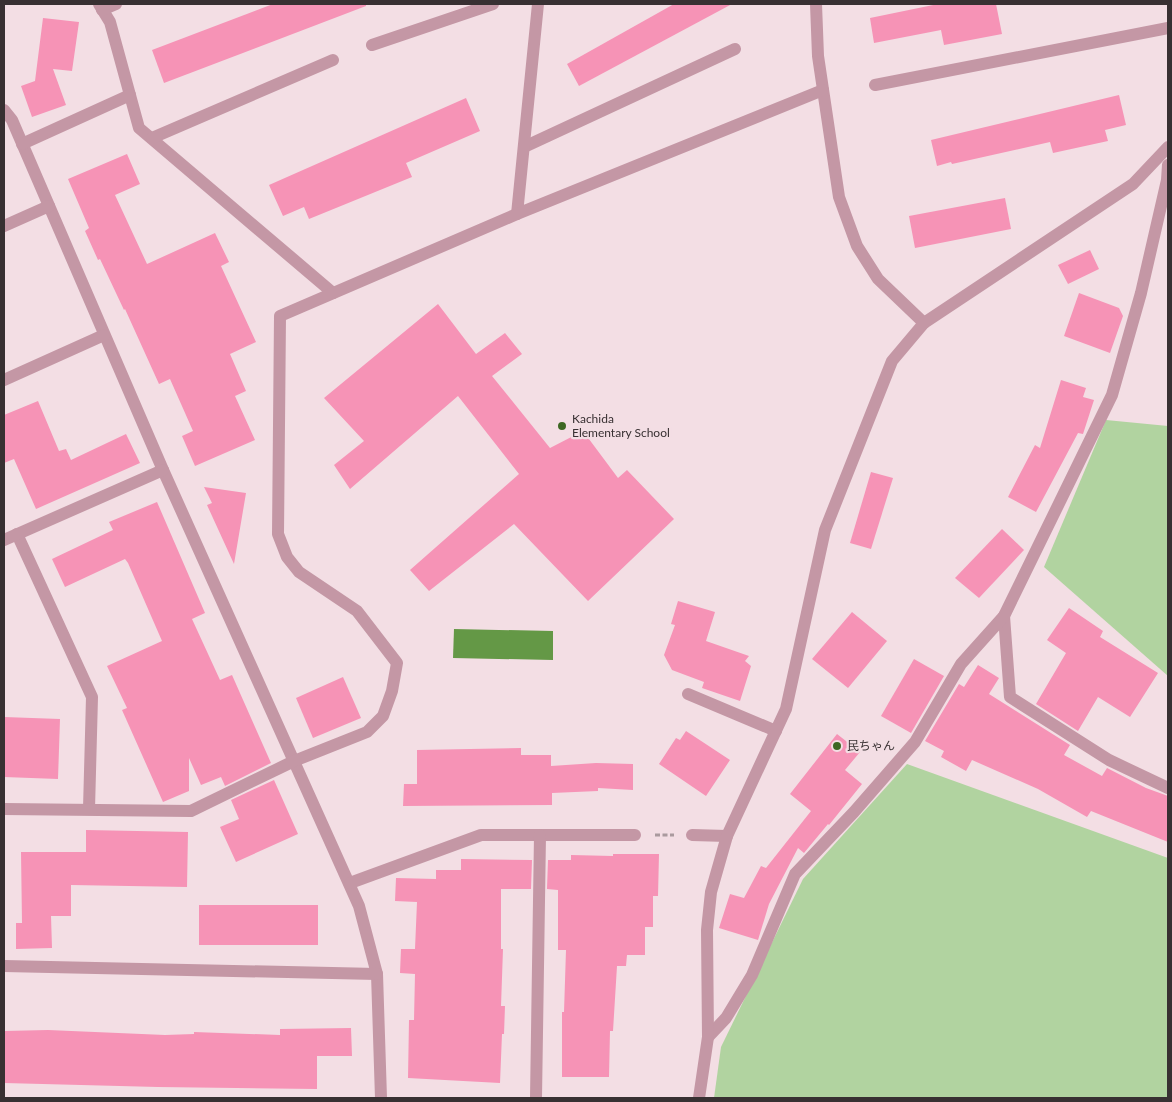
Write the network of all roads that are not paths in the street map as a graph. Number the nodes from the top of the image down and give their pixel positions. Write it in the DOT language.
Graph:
graph roads {
  1 [pos="116,4"];
  2 [pos="493,4"];
  3 [pos="538,4"];
  4 [pos="816,4"];
  5 [pos="101,7"];
  6 [pos="1168,28"];
  7 [pos="372,45"];
  8 [pos="735,49"];
  9 [pos="333,60"];
  10 [pos="875,85"];
  11 [pos="824,90"];
  12 [pos="130,95"];
  13 [pos="4,110"];
  14 [pos="152,138"];
  15 [pos="22,144"];
  16 [pos="524,147"];
  17 [pos="1168,147"];
  18 [pos="1168,165"];
  19 [pos="48,206"];
  20 [pos="517,214"];
  21 [pos="4,226"];
  22 [pos="333,293"];
  23 [pos="924,323"];
  24 [pos="104,335"];
  25 [pos="4,380"];
  26 [pos="163,470"];
  27 [pos="17,534"];
  28 [pos="4,540"];
  29 [pos="1004,616"];
  30 [pos="688,694"];
  31 [pos="776,731"];
  32 [pos="294,761"];
  33 [pos="1168,788"];
  34 [pos="4,809"];
  35 [pos="90,809"];
  36 [pos="540,835"];
  37 [pos="635,835"];
  38 [pos="692,836"];
  39 [pos="727,836"];
  40 [pos="350,883"];
  41 [pos="4,966"];
  42 [pos="376,974"];
  43 [pos="708,1037"];
  44 [pos="381,1098"];
  45 [pos="536,1098"];
  46 [pos="699,1098"];
  1 -- 5 [label="street"];
  2 -- 7 [label="street"];
  3 -- 16 [label="street"];
  4 -- 11 [label="street"];
  5 -- 12 [label="street"];
  6 -- 10 [label="street"];
  8 -- 16 [label="street"];
  9 -- 14 [label="street"];
  11 -- 20 [label="street"];
  11 -- 23 [label="street"];
  12 -- 14 [label="street"];
  12 -- 15 [label="street"];
  13 -- 15 [label="street"];
  14 -- 22 [label="street"];
  15 -- 19 [label="street"];
  16 -- 20 [label="street"];
  17 -- 23 [label="street"];
  18 -- 29 [label="street"];
  19 -- 21 [label="street"];
  19 -- 24 [label="street"];
  20 -- 22 [label="street"];
  22 -- 32 [label="street"];
  23 -- 31 [label="street"];
  24 -- 25 [label="street"];
  24 -- 26 [label="street"];
  26 -- 27 [label="street"];
  26 -- 32 [label="street"];
  27 -- 28 [label="street"];
  27 -- 35 [label="street"];
  29 -- 33 [label="street"];
  29 -- 43 [label="street"];
  30 -- 31 [label="street"];
  31 -- 39 [label="street"];
  32 -- 35 [label="street"];
  32 -- 40 [label="street"];
  34 -- 35 [label="street"];
  36 -- 37 [label="street"];
  36 -- 40 [label="street"];
  36 -- 45 [label="street"];
  38 -- 39 [label="street"];
  39 -- 43 [label="street"];
  40 -- 42 [label="street"];
  41 -- 42 [label="street"];
  42 -- 44 [label="street"];
  43 -- 46 [label="street"];
}
